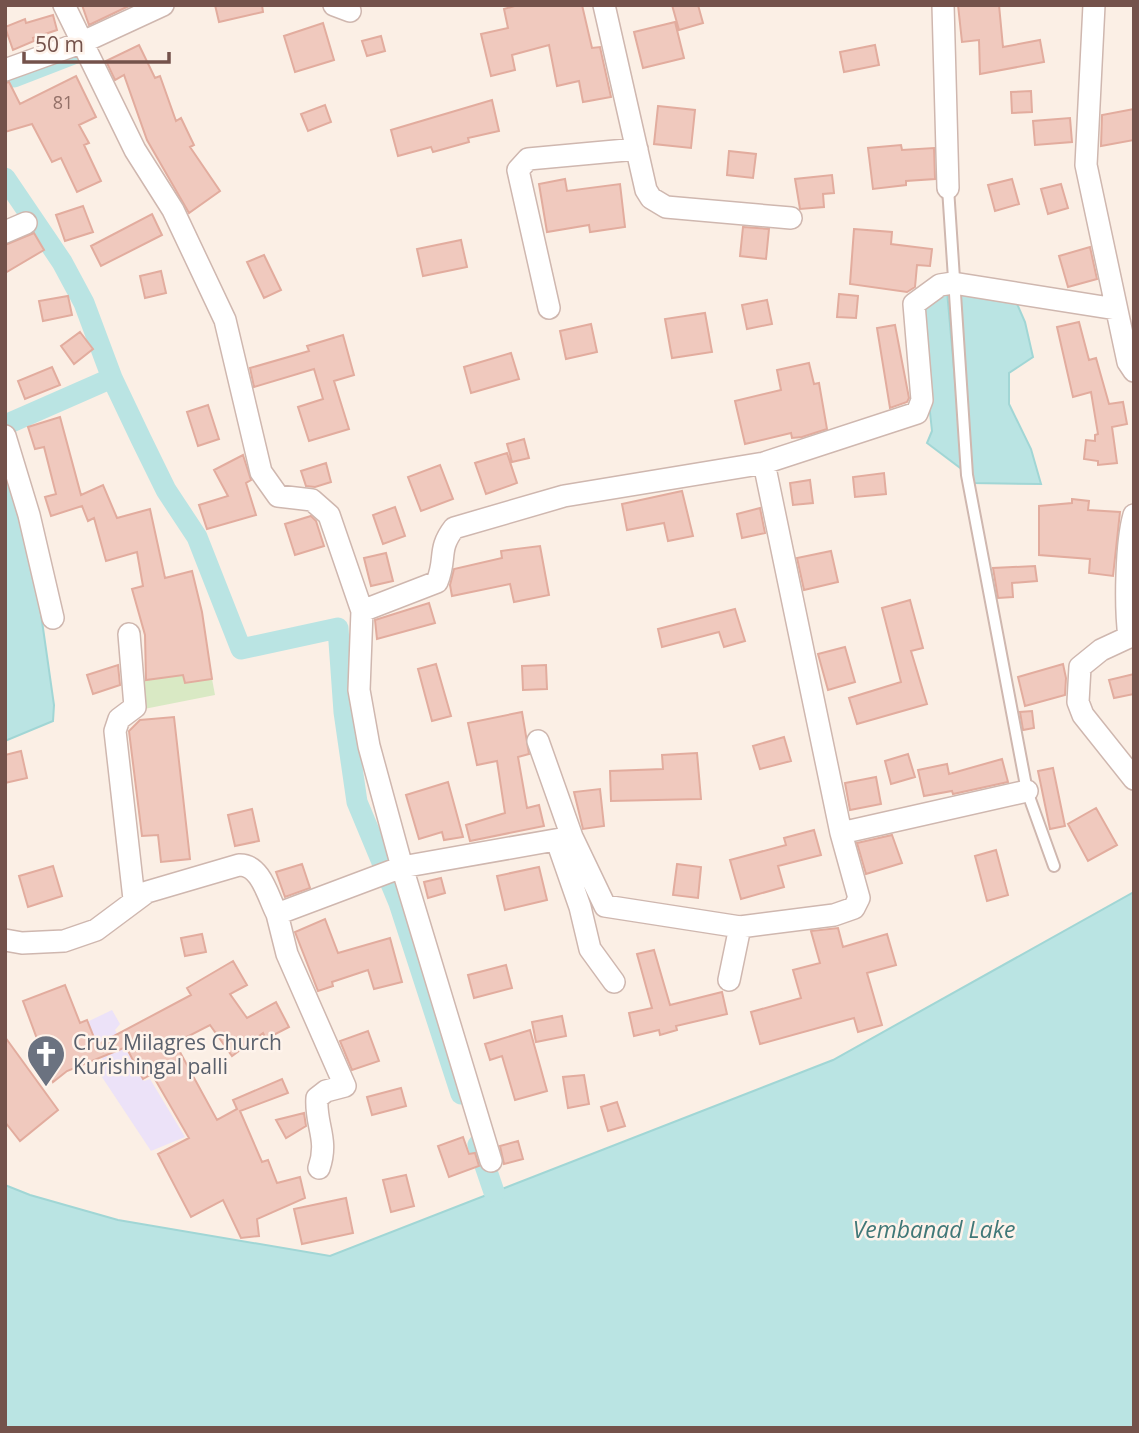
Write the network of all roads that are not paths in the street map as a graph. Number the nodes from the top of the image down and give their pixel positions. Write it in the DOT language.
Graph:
graph roads {
  1 [pos="64,5"];
  2 [pos="163,5"];
  3 [pos="604,5"];
  4 [pos="943,5"];
  5 [pos="1094,5"];
  6 [pos="83,42"];
  7 [pos="5,70"];
  8 [pos="637,149"];
  9 [pos="947,188"];
  10 [pos="791,218"];
  11 [pos="26,223"];
  12 [pos="5,232"];
  13 [pos="953,283"];
  14 [pos="549,308"];
  15 [pos="1116,309"];
  16 [pos="1134,371"];
  17 [pos="5,436"];
  18 [pos="764,463"];
  19 [pos="1134,515"];
  20 [pos="362,611"];
  21 [pos="53,618"];
  22 [pos="130,634"];
  23 [pos="1132,637"];
  24 [pos="538,741"];
  25 [pos="1134,779"];
  26 [pos="1027,790"];
  27 [pos="841,833"];
  28 [pos="564,839"];
  29 [pos="1054,866"];
  30 [pos="392,870"];
  31 [pos="134,899"];
  32 [pos="277,914"];
  33 [pos="740,927"];
  34 [pos="5,940"];
  35 [pos="729,980"];
  36 [pos="614,982"];
  37 [pos="491,1161"];
  38 [pos="319,1168"];
  1 -- 6 [label="street"];
  2 -- 6 [label="street"];
  3 -- 8 [label="street"];
  4 -- 9 [label="street"];
  5 -- 15 [label="street"];
  6 -- 7 [label="street"];
  6 -- 20 [label="street"];
  8 -- 10 [label="street"];
  8 -- 14 [label="street"];
  9 -- 13 [label="lane"];
  11 -- 12 [label="street"];
  13 -- 15 [label="street"];
  13 -- 18 [label="street"];
  13 -- 26 [label="lane"];
  15 -- 16 [label="street"];
  17 -- 21 [label="street"];
  18 -- 20 [label="street"];
  18 -- 27 [label="street"];
  19 -- 23 [label="street"];
  20 -- 30 [label="street"];
  22 -- 31 [label="street"];
  23 -- 25 [label="street"];
  24 -- 28 [label="street"];
  26 -- 27 [label="street"];
  26 -- 29 [label="lane"];
  27 -- 33 [label="street"];
  28 -- 30 [label="street"];
  28 -- 33 [label="street"];
  28 -- 36 [label="street"];
  30 -- 32 [label="street"];
  30 -- 37 [label="street"];
  31 -- 32 [label="street"];
  31 -- 34 [label="street"];
  32 -- 38 [label="street"];
  33 -- 35 [label="street"];
}
